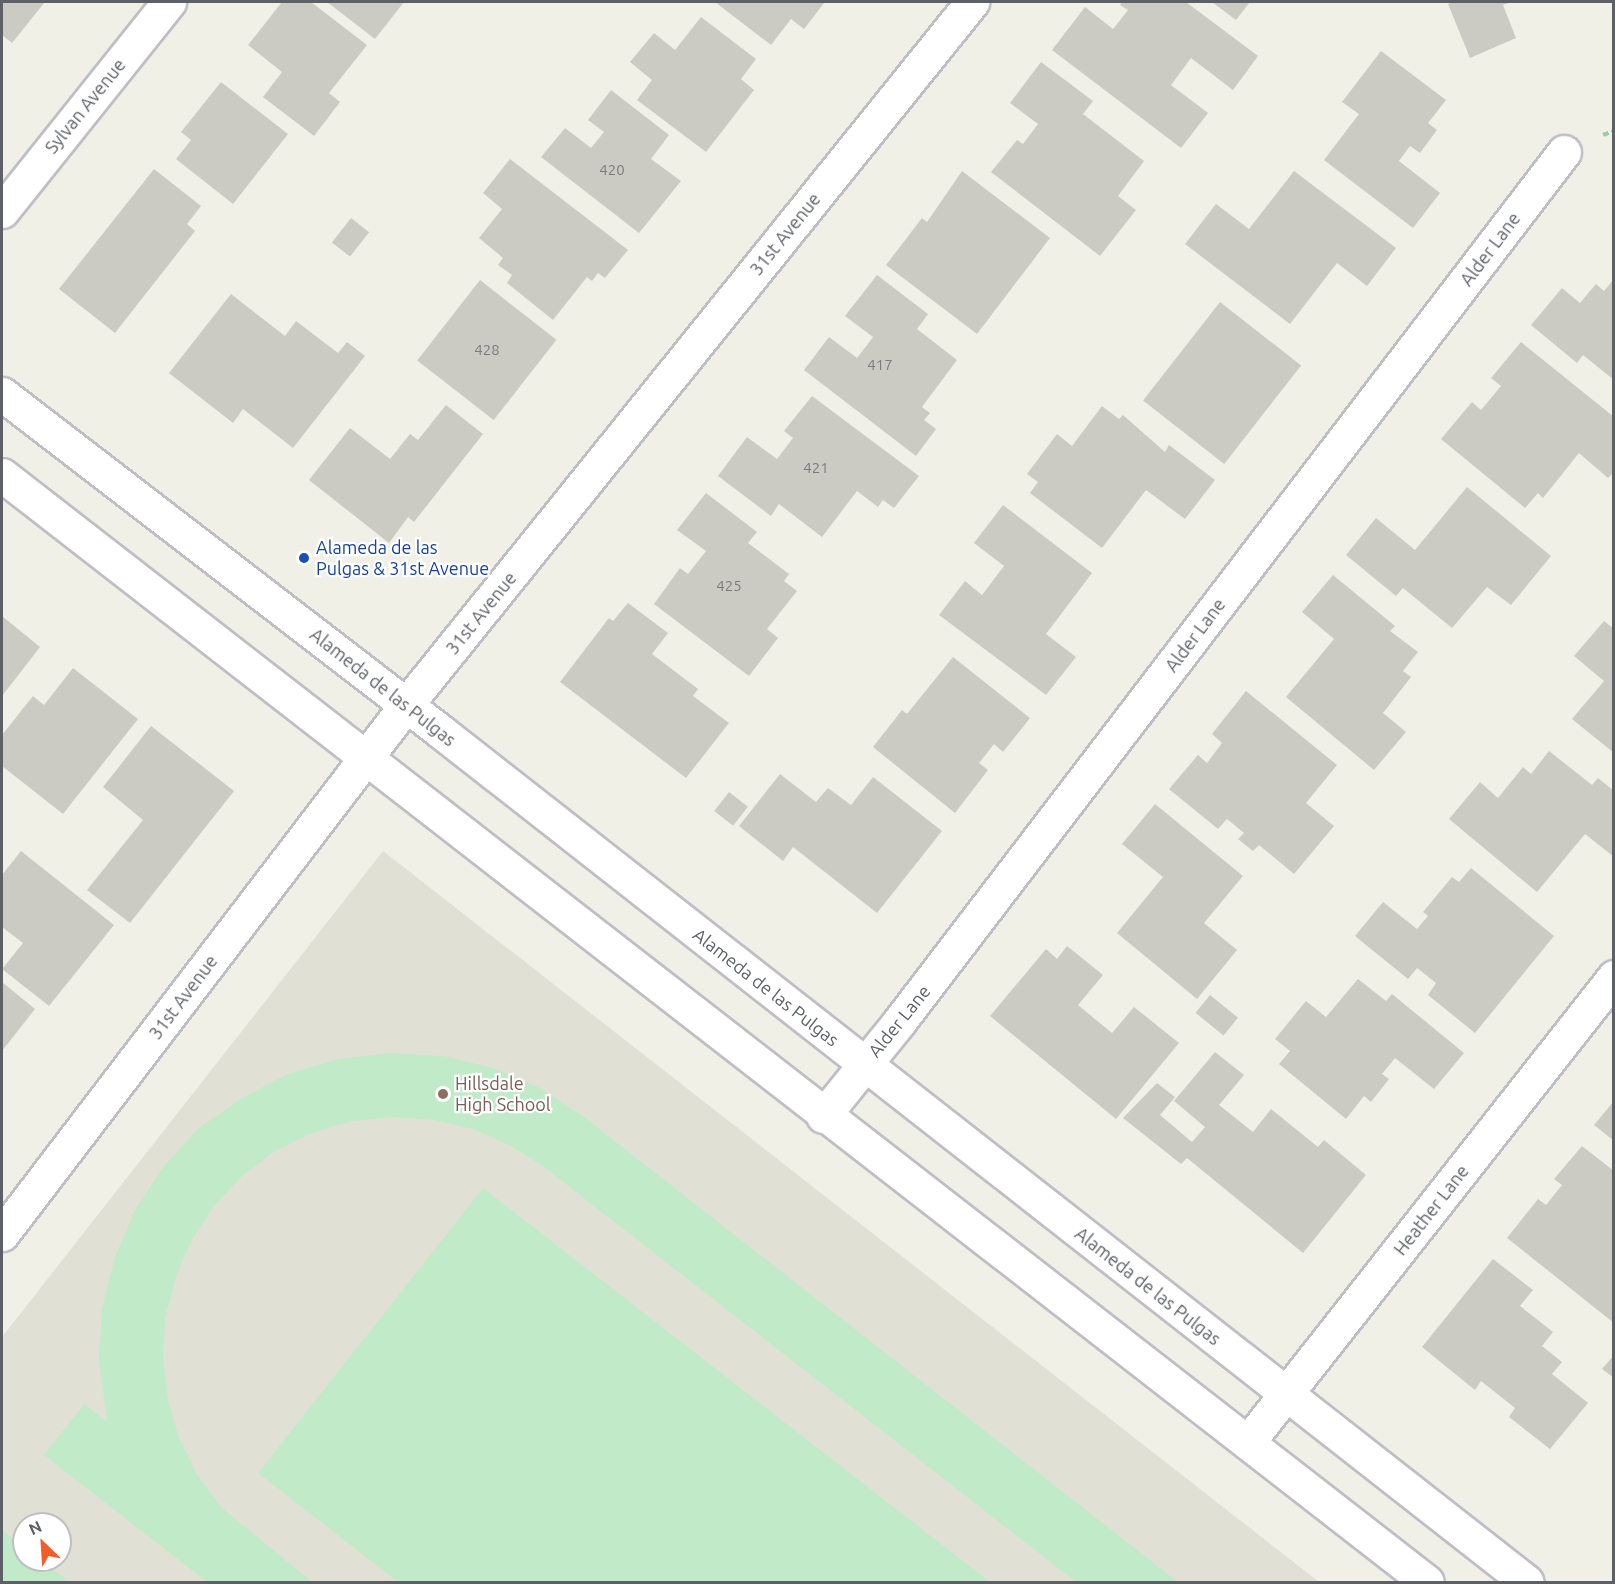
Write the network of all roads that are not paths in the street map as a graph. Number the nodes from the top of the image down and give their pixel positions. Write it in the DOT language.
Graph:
graph roads {
  1 [pos="169,2"];
  2 [pos="972,2"];
  3 [pos="1564,152"];
  4 [pos="2,212"];
  5 [pos="2,394"];
  6 [pos="2,476"];
  7 [pos="406,705"];
  8 [pos="367,757"];
  9 [pos="1614,977"];
  10 [pos="864,1064"];
  11 [pos="823,1116"];
  12 [pos="2,1234"];
  13 [pos="1286,1394"];
  14 [pos="1248,1442"];
  15 [pos="1427,1582"];
  16 [pos="1527,1582"];
  1 -- 4 [label="main road, Sylvan Avenue"];
  2 -- 7 [label="main road, 31st Avenue"];
  3 -- 10 [label="main road, Alder Lane"];
  5 -- 7 [label="main road, Alameda de las Pulgas"];
  6 -- 8 [label="main road"];
  7 -- 8 [label="main road, 31st Avenue"];
  7 -- 10 [label="main road, Alameda de las Pulgas"];
  8 -- 11 [label="main road"];
  8 -- 12 [label="main road, 31st Avenue"];
  9 -- 13 [label="main road, Heather Lane"];
  10 -- 11 [label="main road, Alder Lane"];
  10 -- 13 [label="main road, Alameda de las Pulgas"];
  11 -- 14 [label="main road"];
  13 -- 14 [label="main road, Heather Lane"];
  13 -- 16 [label="main road, Alameda de las Pulgas"];
  14 -- 15 [label="main road"];
}
